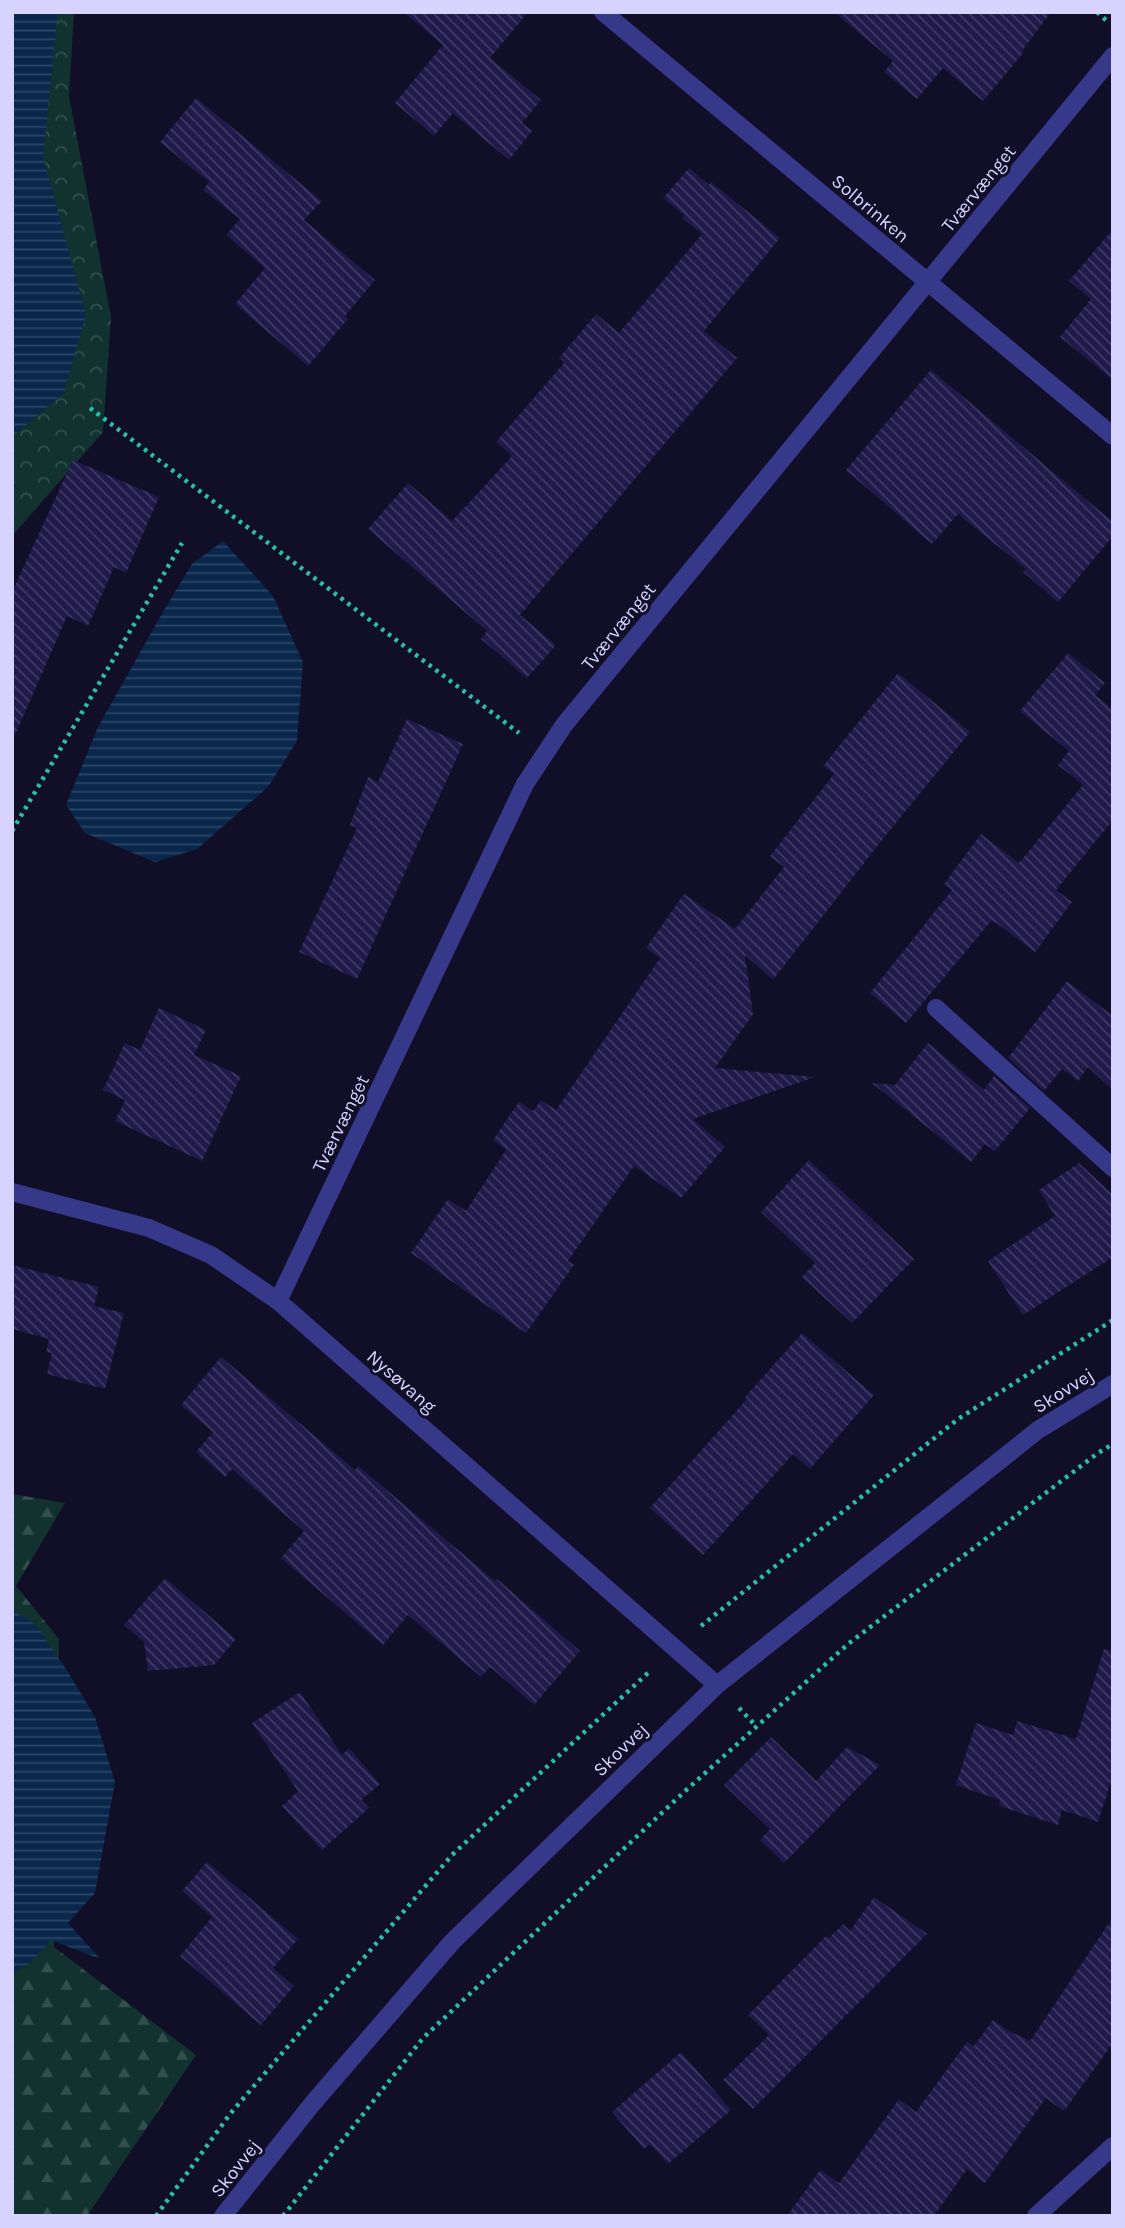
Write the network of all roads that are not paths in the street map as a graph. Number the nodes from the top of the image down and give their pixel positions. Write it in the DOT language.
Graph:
graph roads {
  1 [pos="603,12"];
  2 [pos="1113,56"];
  3 [pos="927,282"];
  4 [pos="1113,436"];
  5 [pos="936,1008"];
  6 [pos="1113,1168"];
  7 [pos="12,1192"];
  8 [pos="278,1301"];
  9 [pos="1113,1384"];
  10 [pos="717,1685"];
  11 [pos="1113,2146"];
  12 [pos="223,2216"];
  13 [pos="1036,2216"];
  1 -- 3 [label="street, Solbrinken"];
  2 -- 3 [label="street, Tværvænget"];
  3 -- 4 [label="street, Solbrinken"];
  3 -- 8 [label="street, Tværvænget"];
  5 -- 6 [label="street"];
  7 -- 8 [label="street, Nysøvang"];
  8 -- 10 [label="street, Nysøvang"];
  9 -- 10 [label="street, Skovvej"];
  10 -- 12 [label="street, Skovvej"];
  11 -- 13 [label="street"];
}
